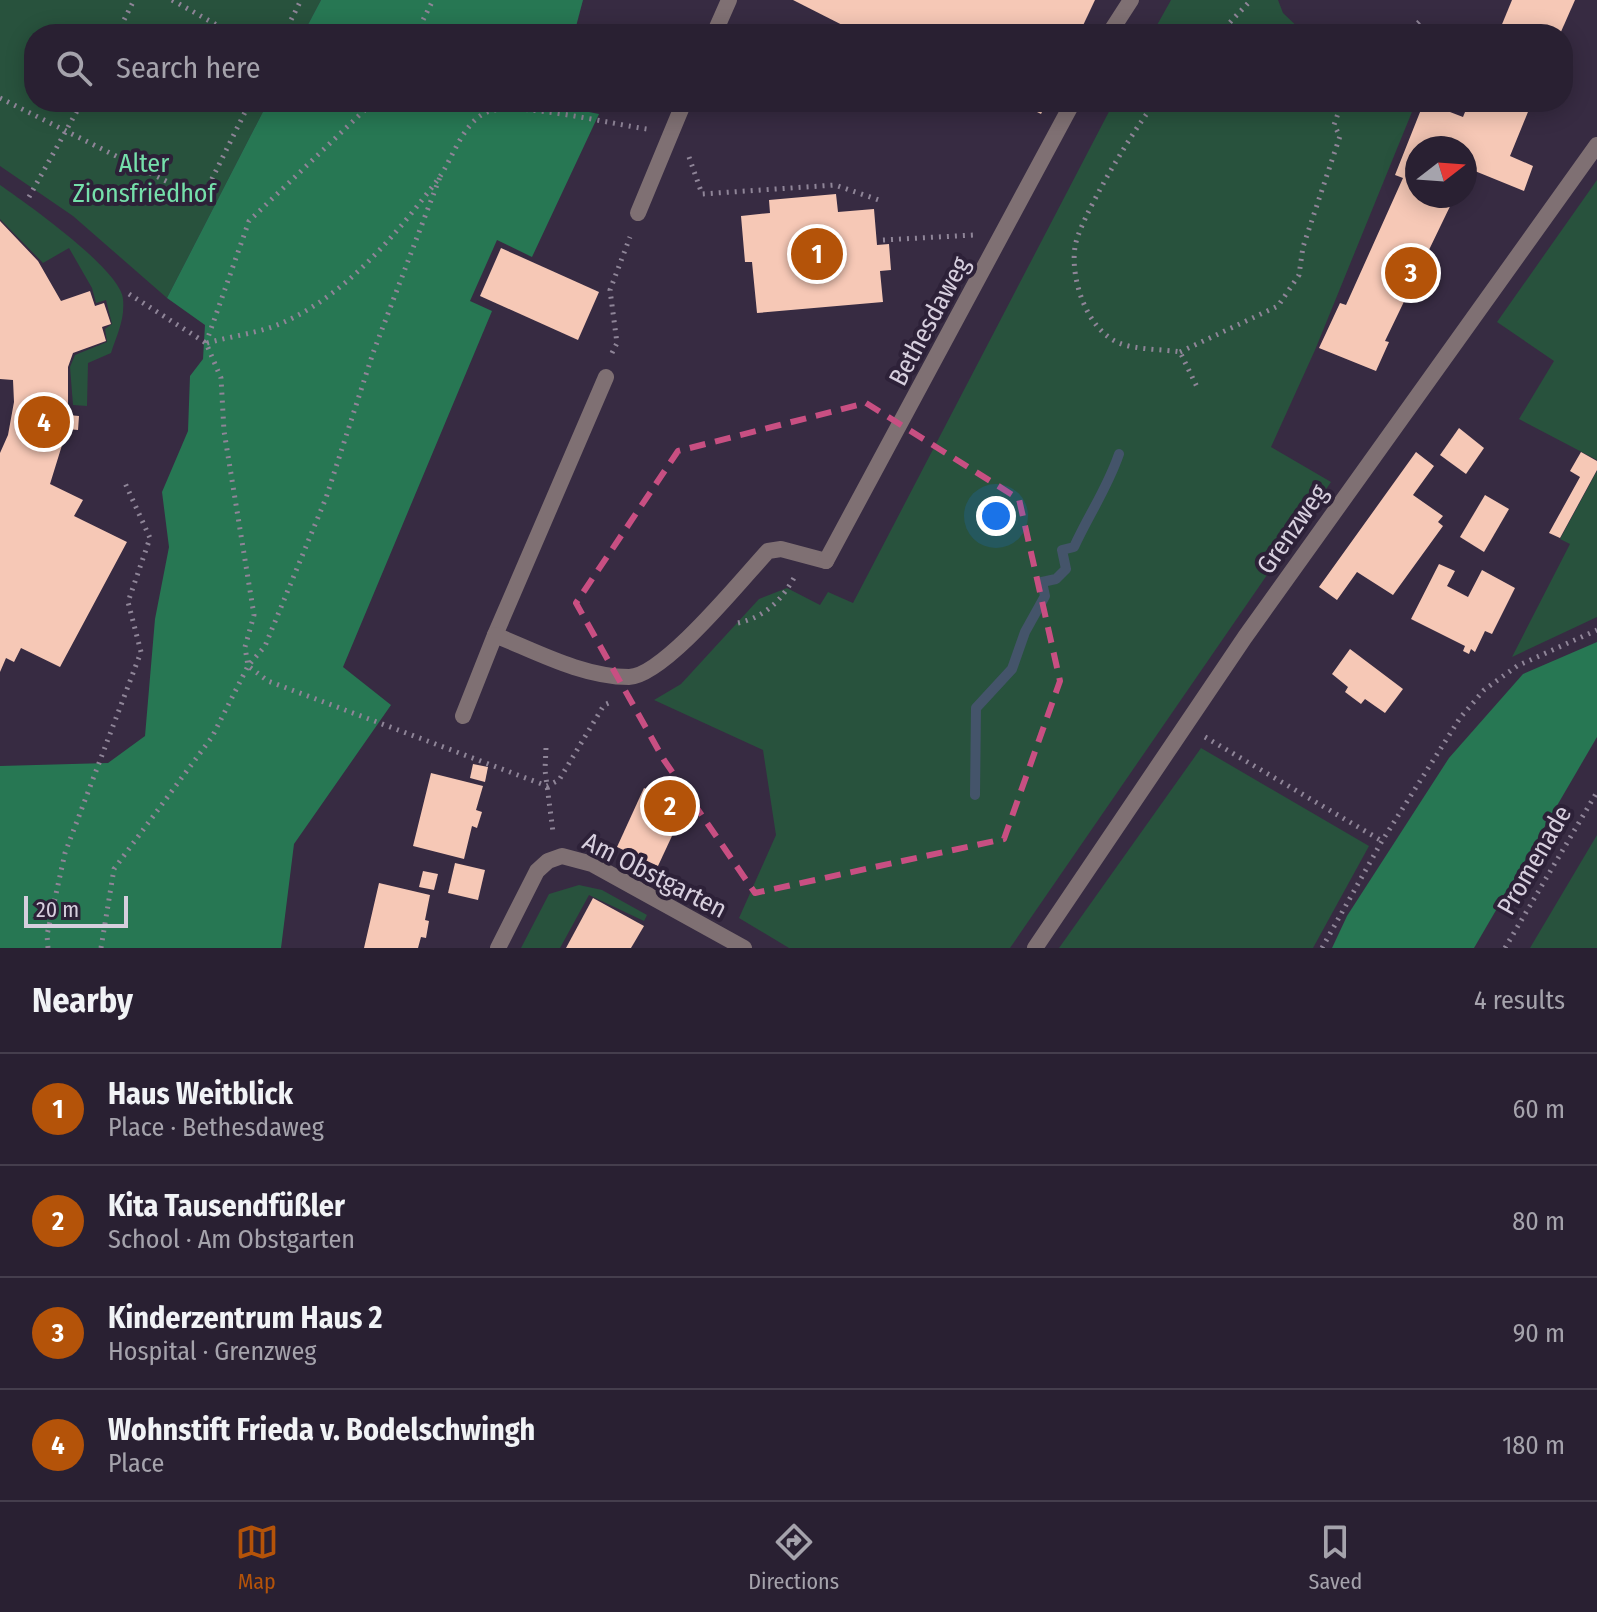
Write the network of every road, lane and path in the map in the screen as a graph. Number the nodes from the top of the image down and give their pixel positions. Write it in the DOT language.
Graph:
graph roads {
  1 [pos="134,0"];
  2 [pos="172,0"];
  3 [pos="301,0"];
  4 [pos="433,0"];
  5 [pos="729,0"];
  6 [pos="1131,0"];
  7 [pos="1251,0"];
  8 [pos="1421,20"];
  9 [pos="122,24"];
  10 [pos="215,24"];
  11 [pos="289,24"];
  12 [pos="421,24"];
  13 [pos="718,24"];
  14 [pos="1115,24"];
  15 [pos="1228,24"];
  16 [pos="1417,24"];
  17 [pos="0,98"];
  18 [pos="24,111"];
  19 [pos="26,112"];
  20 [pos="77,112"];
  21 [pos="245,112"];
  22 [pos="363,112"];
  23 [pos="488,112"];
  24 [pos="529,112"];
  25 [pos="679,112"];
  26 [pos="1068,112"];
  27 [pos="1148,112"];
  28 [pos="1339,112"];
  29 [pos="670,133"];
  30 [pos="66,134"];
  31 [pos="1597,145"];
  32 [pos="440,177"];
  33 [pos="29,197"];
  34 [pos="879,200"];
  35 [pos="638,213"];
  36 [pos="1003,233"];
  37 [pos="883,240"];
  38 [pos="129,294"];
  39 [pos="206,343"];
  40 [pos="1180,352"];
  41 [pos="606,377"];
  42 [pos="1198,389"];
  43 [pos="125,483"];
  44 [pos="795,576"];
  45 [pos="726,620"];
  46 [pos="1597,630"];
  47 [pos="495,635"];
  48 [pos="248,666"];
  49 [pos="463,716"];
  50 [pos="1187,726"];
  51 [pos="546,748"];
  52 [pos="547,786"];
  53 [pos="1597,792"];
  54 [pos="1382,841"];
  55 [pos="562,856"];
  56 [pos="48,948"];
  57 [pos="101,948"];
  58 [pos="498,948"];
  59 [pos="744,948"];
  60 [pos="1035,948"];
  61 [pos="1322,948"];
  62 [pos="1505,948"];
  1 -- 9 [label="path"];
  2 -- 10 [label="path"];
  3 -- 11 [label="path"];
  4 -- 12 [label="path"];
  5 -- 13 [label="street"];
  6 -- 14 [label="street"];
  7 -- 15 [label="path"];
  8 -- 16 [label="path"];
  17 -- 18 [label="path"];
  19 -- 30 [label="path"];
  20 -- 30 [label="path"];
  21 -- 30 [label="path"];
  22 -- 39 [label="path"];
  23 -- 32 [label="path"];
  24 -- 29 [label="path"];
  25 -- 29 [label="street"];
  26 -- 36 [label="street, Bethesdaweg"];
  27 -- 40 [label="path"];
  28 -- 40 [label="path"];
  29 -- 34 [label="path"];
  29 -- 35 [label="street"];
  30 -- 33 [label="path"];
  31 -- 50 [label="street, Grenzweg"];
  32 -- 39 [label="path"];
  32 -- 48 [label="path"];
  35 -- 41 [label="path"];
  36 -- 37 [label="path"];
  36 -- 47 [label="street, Bethesdaweg"];
  38 -- 39 [label="path"];
  39 -- 48 [label="path"];
  40 -- 42 [label="path"];
  41 -- 47 [label="street"];
  43 -- 56 [label="path"];
  44 -- 45 [label="path"];
  46 -- 54 [label="path"];
  47 -- 49 [label="street"];
  48 -- 52 [label="path"];
  48 -- 57 [label="path"];
  50 -- 54 [label="path"];
  50 -- 60 [label="street, Grenzweg"];
  51 -- 52 [label="path"];
  52 -- 55 [label="path"];
  53 -- 62 [label="path, Promenade"];
  54 -- 61 [label="path"];
  55 -- 58 [label="street, Am Obstgarten"];
  55 -- 59 [label="street, Am Obstgarten"];
}
